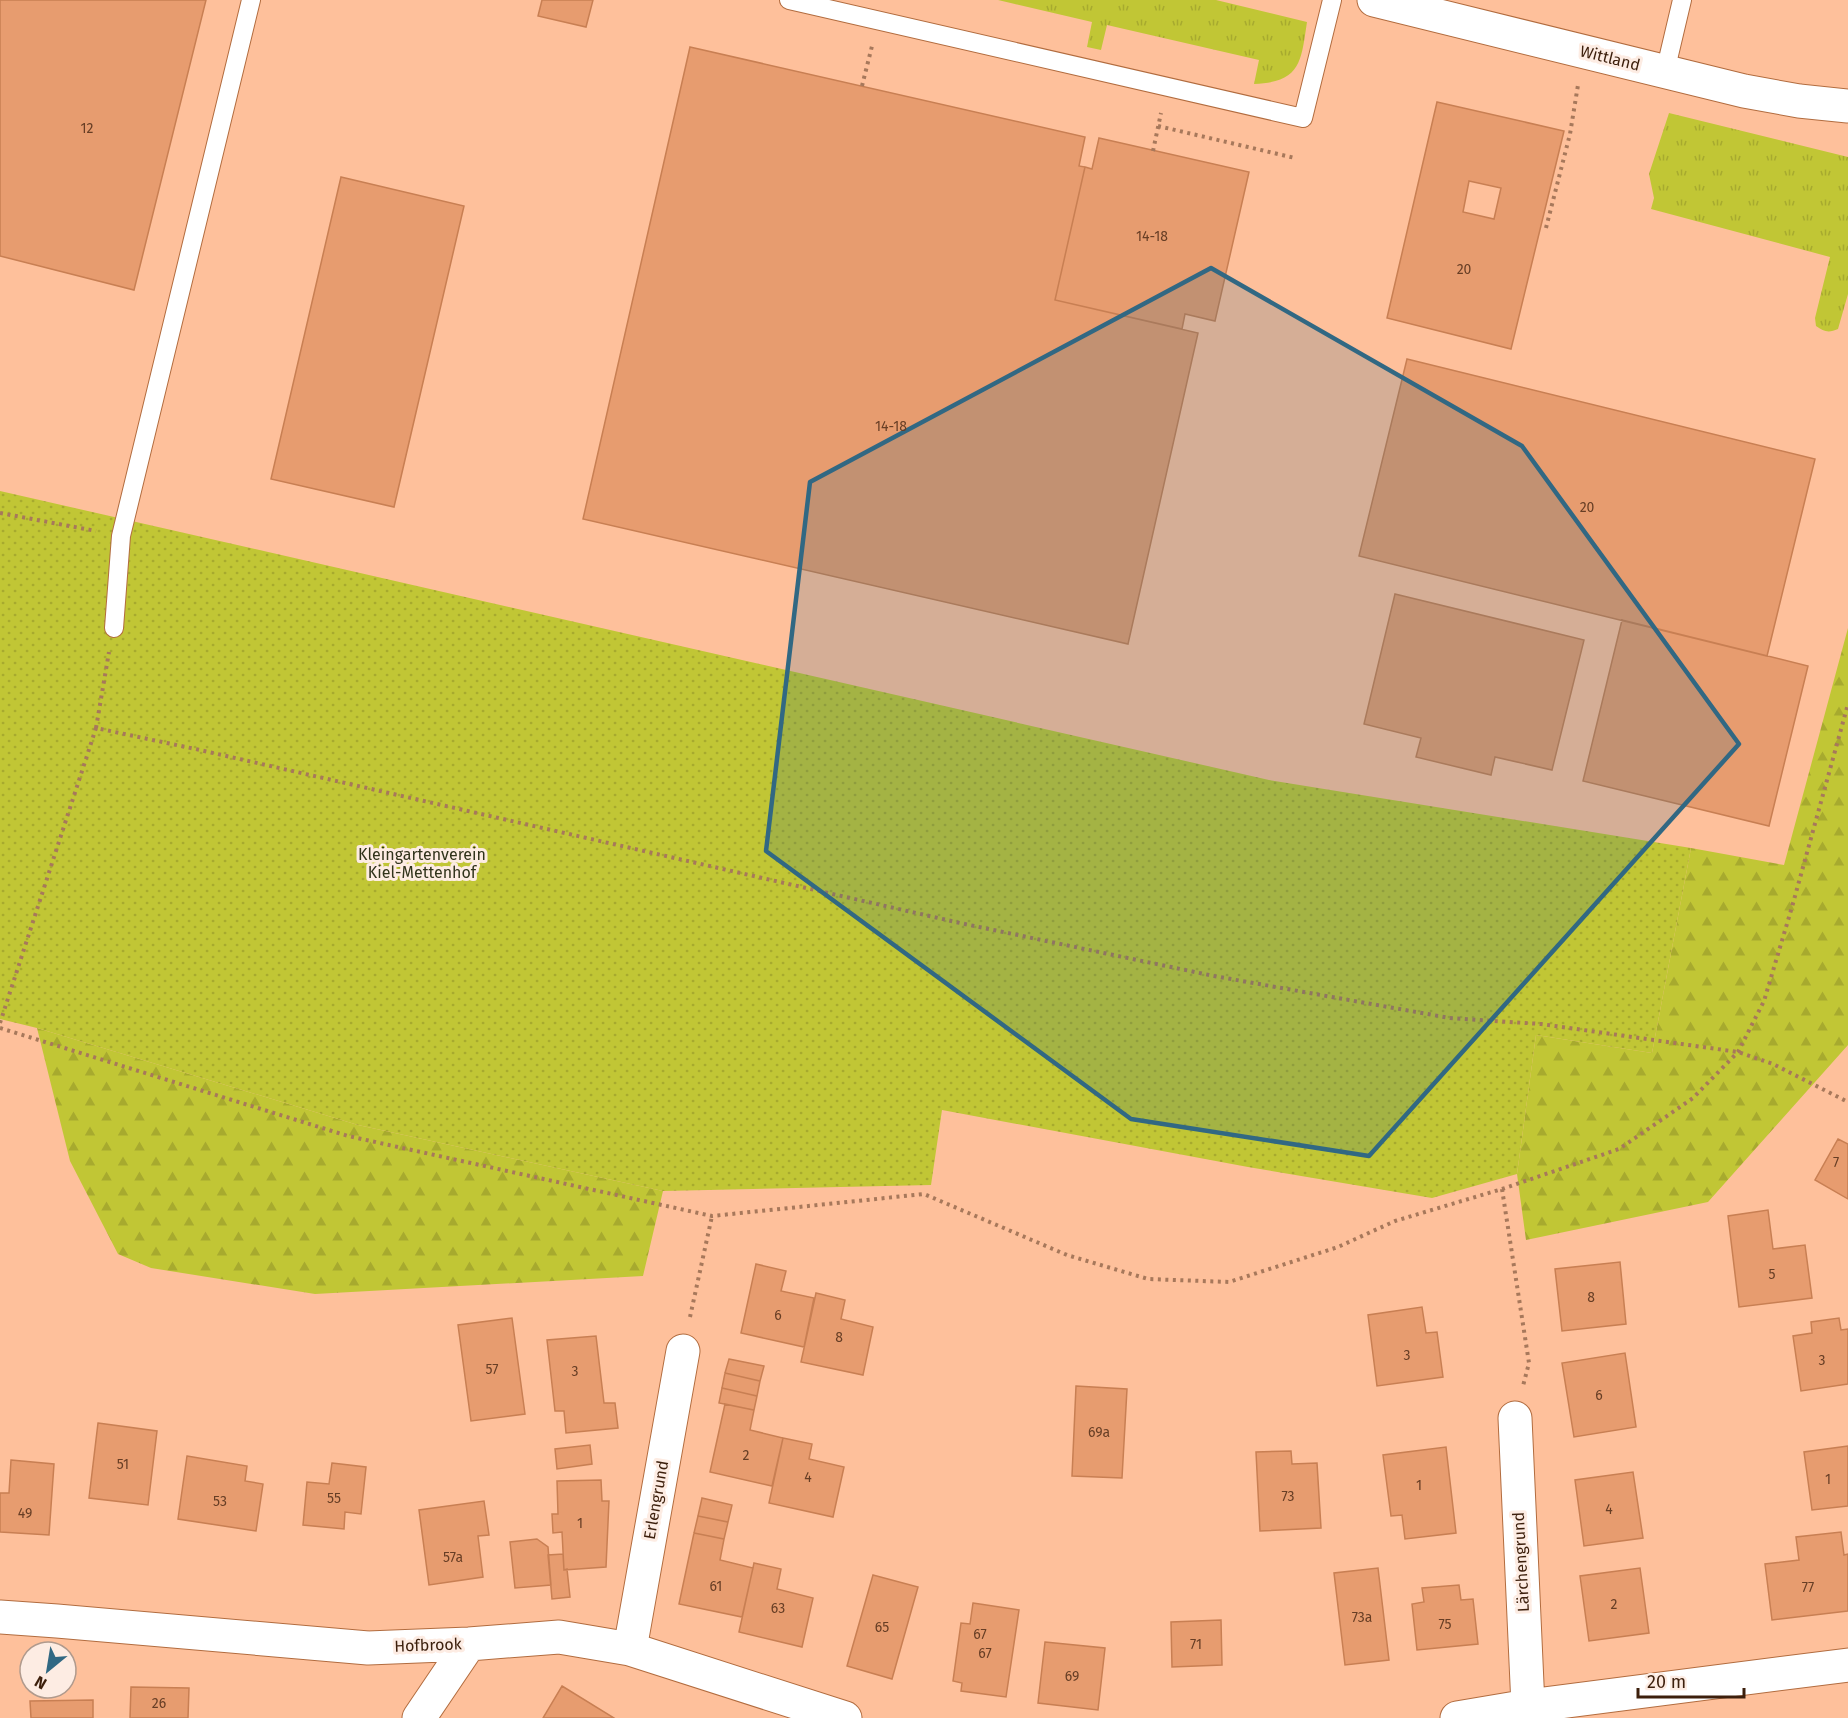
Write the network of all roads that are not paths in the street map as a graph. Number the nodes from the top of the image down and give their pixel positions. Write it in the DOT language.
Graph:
graph roads {
  1 [pos="251,0"];
  2 [pos="789,0"];
  3 [pos="1332,0"];
  4 [pos="1374,0"];
  5 [pos="1682,0"];
  6 [pos="1665,72"];
  7 [pos="1848,106"];
  8 [pos="114,628"];
  9 [pos="683,1351"];
  10 [pos="1515,1418"];
  11 [pos="0,1617"];
  12 [pos="469,1644"];
  13 [pos="630,1649"];
  14 [pos="1848,1665"];
  15 [pos="1528,1706"];
  16 [pos="419,1718"];
  17 [pos="845,1718"];
  18 [pos="1457,1718"];
  1 -- 8 [label="lane"];
  2 -- 3 [label="lane"];
  4 -- 6 [label="street, Wittland"];
  5 -- 6 [label="lane"];
  6 -- 7 [label="street, Wittland"];
  9 -- 13 [label="street, Erlengrund"];
  10 -- 15 [label="street, Lärchengrund"];
  11 -- 12 [label="street, Hofbrook"];
  12 -- 13 [label="street, Hofbrook"];
  12 -- 16 [label="street"];
  13 -- 17 [label="street, Hofbrook"];
  14 -- 15 [label="street"];
  15 -- 18 [label="street"];
}
